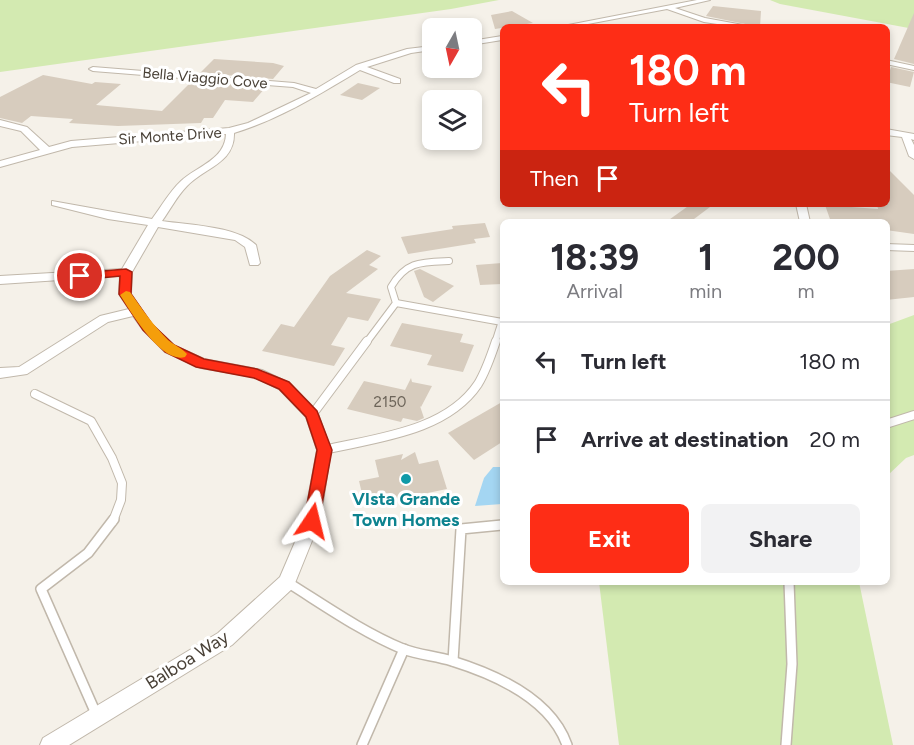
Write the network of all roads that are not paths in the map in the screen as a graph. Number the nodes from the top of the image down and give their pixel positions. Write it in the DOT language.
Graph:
graph roads {
  1 [pos="707,0"];
  2 [pos="668,8"];
  3 [pos="578,24"];
  4 [pos="733,24"];
  5 [pos="500,38"];
  6 [pos="482,41"];
  7 [pos="422,50"];
  8 [pos="890,63"];
  9 [pos="359,67"];
  10 [pos="914,68"];
  11 [pos="93,69"];
  12 [pos="397,81"];
  13 [pos="317,92"];
  14 [pos="0,123"];
  15 [pos="230,131"];
  16 [pos="890,133"];
  17 [pos="909,136"];
  18 [pos="46,150"];
  19 [pos="914,156"];
  20 [pos="0,164"];
  21 [pos="56,203"];
  22 [pos="156,221"];
  23 [pos="890,246"];
  24 [pos="914,248"];
  25 [pos="449,261"];
  26 [pos="254,263"];
  27 [pos="126,272"];
  28 [pos="0,280"];
  29 [pos="396,303"];
  30 [pos="138,312"];
  31 [pos="500,322"];
  32 [pos="500,329"];
  33 [pos="0,373"];
  34 [pos="35,394"];
  35 [pos="312,415"];
  36 [pos="914,416"];
  37 [pos="890,423"];
  38 [pos="324,450"];
  39 [pos="500,525"];
  40 [pos="287,582"];
  41 [pos="789,585"];
  42 [pos="404,649"];
  43 [pos="453,661"];
  44 [pos="97,716"];
  45 [pos="50,745"];
  46 [pos="362,745"];
  47 [pos="567,745"];
  48 [pos="786,745"];
  1 -- 2 [label="street"];
  2 -- 3 [label="street"];
  2 -- 4 [label="street"];
  5 -- 6 [label="street"];
  7 -- 9 [label="street, Sir Monte Drive"];
  8 -- 10 [label="street"];
  9 -- 12 [label="street"];
  9 -- 13 [label="street, Sir Monte Drive"];
  11 -- 13 [label="street, Bella Viaggio Cove"];
  13 -- 15 [label="street, Sir Monte Drive"];
  14 -- 18 [label="street"];
  15 -- 18 [label="street, Sir Monte Drive"];
  15 -- 22 [label="street"];
  16 -- 17 [label="street"];
  17 -- 19 [label="street"];
  18 -- 20 [label="street, Sir Monte Drive"];
  21 -- 22 [label="street"];
  22 -- 26 [label="street"];
  22 -- 27 [label="street"];
  23 -- 24 [label="street"];
  25 -- 29 [label="lane"];
  27 -- 28 [label="street"];
  27 -- 30 [label="street, Balboa Way"];
  29 -- 31 [label="lane"];
  29 -- 35 [label="lane"];
  30 -- 33 [label="street"];
  30 -- 35 [label="street, Balboa Way"];
  32 -- 38 [label="lane"];
  34 -- 44 [label="lane"];
  35 -- 38 [label="street, Balboa Way"];
  36 -- 37 [label="lane"];
  38 -- 40 [label="street, Balboa Way"];
  39 -- 43 [label="lane"];
  40 -- 42 [label="lane"];
  40 -- 44 [label="street, Balboa Way"];
  41 -- 48 [label="lane"];
  42 -- 43 [label="lane"];
  42 -- 46 [label="lane"];
  43 -- 47 [label="lane"];
  44 -- 45 [label="street, Balboa Way"];
}
